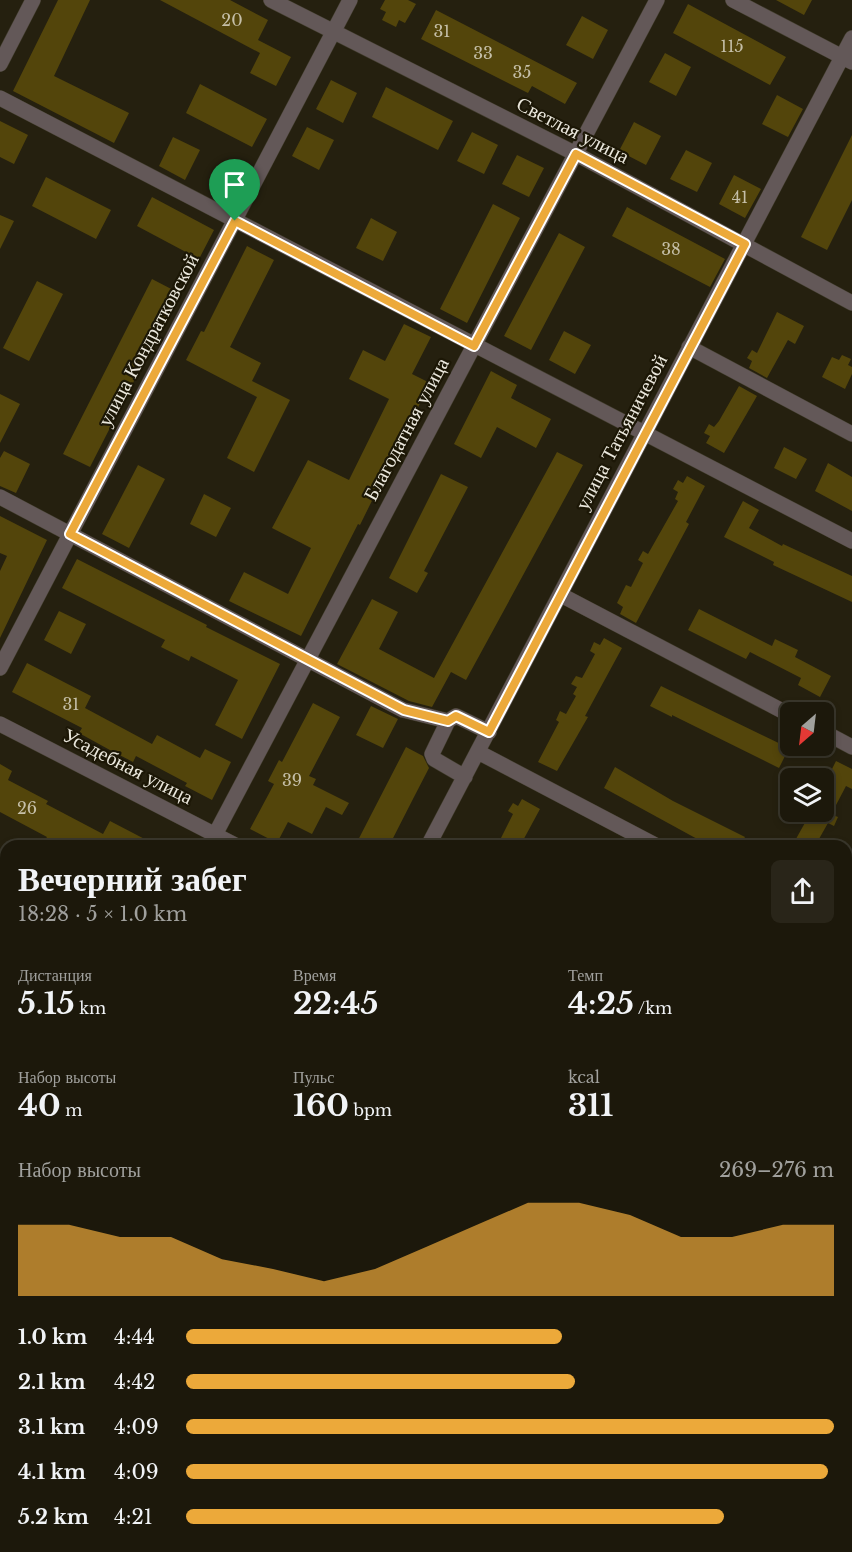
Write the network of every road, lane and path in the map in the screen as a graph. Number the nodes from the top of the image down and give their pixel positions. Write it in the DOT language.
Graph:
graph roads {
  1 [pos="33,0"];
  2 [pos="271,0"];
  3 [pos="350,0"];
  4 [pos="657,0"];
  5 [pos="733,0"];
  6 [pos="333,33"];
  7 [pos="852,38"];
  8 [pos="847,59"];
  9 [pos="0,64"];
  10 [pos="0,98"];
  11 [pos="576,154"];
  12 [pos="235,221"];
  13 [pos="745,244"];
  14 [pos="852,303"];
  15 [pos="474,346"];
  16 [pos="690,347"];
  17 [pos="645,432"];
  18 [pos="852,434"];
  19 [pos="0,497"];
  20 [pos="70,534"];
  21 [pos="852,542"];
  22 [pos="561,595"];
  23 [pos="308,659"];
  24 [pos="0,668"];
  25 [pos="780,710"];
  26 [pos="448,721"];
  27 [pos="0,724"];
  28 [pos="489,732"];
  29 [pos="834,737"];
  30 [pos="852,747"];
  31 [pos="478,752"];
  32 [pos="465,777"];
  33 [pos="212,840"];
  34 [pos="431,840"];
  35 [pos="646,840"];
  1 -- 9 [label="street"];
  2 -- 6 [label="street, Светлая улица"];
  3 -- 6 [label="street, улица Кондратковской"];
  4 -- 11 [label="street, Благодатная улица"];
  5 -- 8 [label="street"];
  6 -- 11 [label="street, Светлая улица"];
  6 -- 12 [label="street, улица Кондратковской"];
  7 -- 8 [label="street, улица Татьяничевой"];
  8 -- 13 [label="street, улица Татьяничевой"];
  10 -- 12 [label="street"];
  11 -- 13 [label="street, Светлая улица"];
  11 -- 15 [label="street, Благодатная улица"];
  12 -- 15 [label="street"];
  12 -- 20 [label="street, улица Кондратковской"];
  13 -- 14 [label="street, Светлая улица"];
  13 -- 16 [label="street, улица Татьяничевой"];
  15 -- 17 [label="street"];
  15 -- 23 [label="street, Благодатная улица"];
  16 -- 17 [label="street, улица Татьяничевой"];
  16 -- 18 [label="street"];
  17 -- 21 [label="street"];
  17 -- 22 [label="street, улица Татьяничевой"];
  19 -- 20 [label="street"];
  20 -- 23 [label="street"];
  20 -- 24 [label="street, улица Кондратковской"];
  22 -- 25 [label="street"];
  22 -- 28 [label="street, улица Татьяничевой"];
  23 -- 26 [label="street"];
  23 -- 33 [label="street, Благодатная улица"];
  26 -- 28 [label="street"];
  26 -- 32 [label="street"];
  27 -- 33 [label="street, Усадебная улица"];
  28 -- 31 [label="street, улица Татьяничевой"];
  29 -- 30 [label="street"];
  31 -- 32 [label="street, улица Татьяничевой"];
  31 -- 35 [label="street"];
  32 -- 34 [label="street, улица Татьяничевой"];
}
